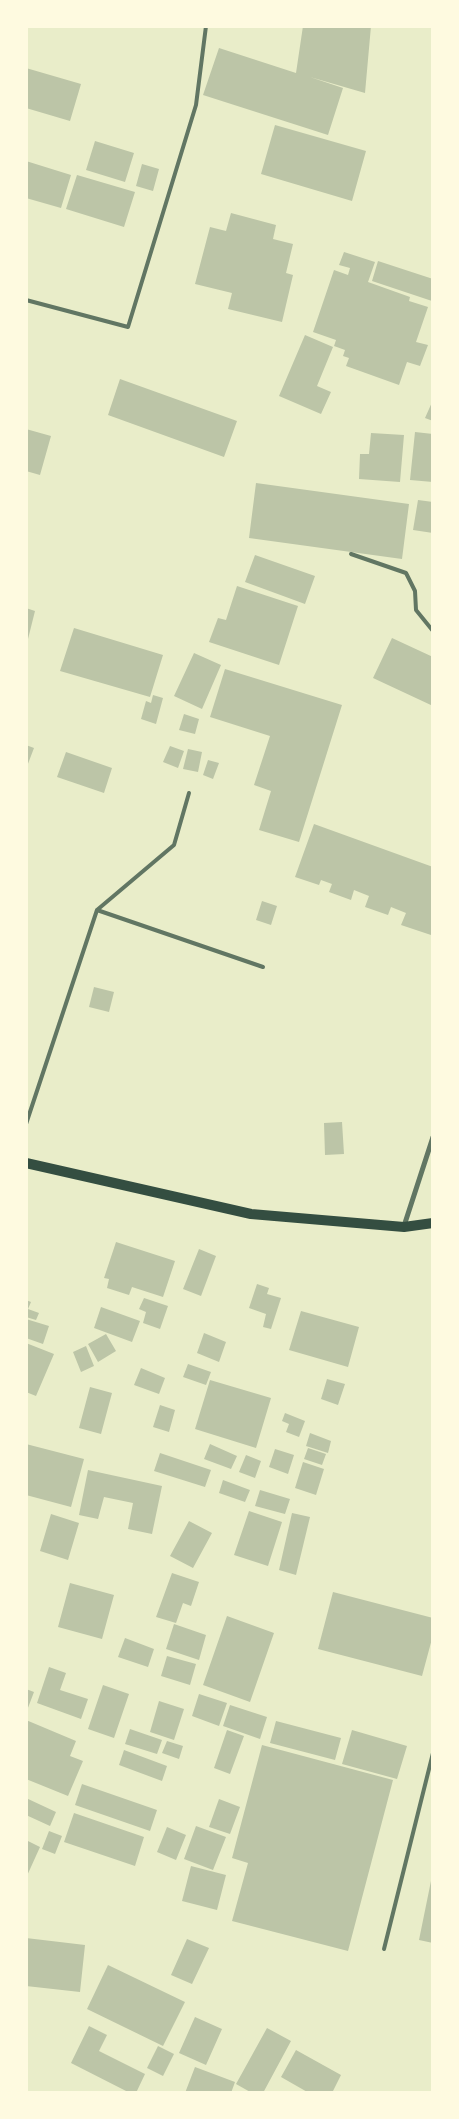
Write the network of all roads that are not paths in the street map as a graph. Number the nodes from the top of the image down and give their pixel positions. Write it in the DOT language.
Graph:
graph roads {
  1 [pos="206,26"];
  2 [pos="26,300"];
  3 [pos="351,554"];
  4 [pos="433,631"];
  5 [pos="189,793"];
  6 [pos="97,910"];
  7 [pos="263,967"];
  8 [pos="26,1124"];
  9 [pos="433,1137"];
  10 [pos="26,1163"];
  11 [pos="433,1224"];
  12 [pos="404,1227"];
  13 [pos="433,1753"];
  14 [pos="384,1949"];
  1 -- 2 [label="lane"];
  3 -- 4 [label="lane"];
  5 -- 6 [label="lane"];
  6 -- 7 [label="lane"];
  6 -- 8 [label="lane"];
  9 -- 12 [label="street"];
  10 -- 12 [label="main road"];
  11 -- 12 [label="main road"];
  13 -- 14 [label="lane"];
}
